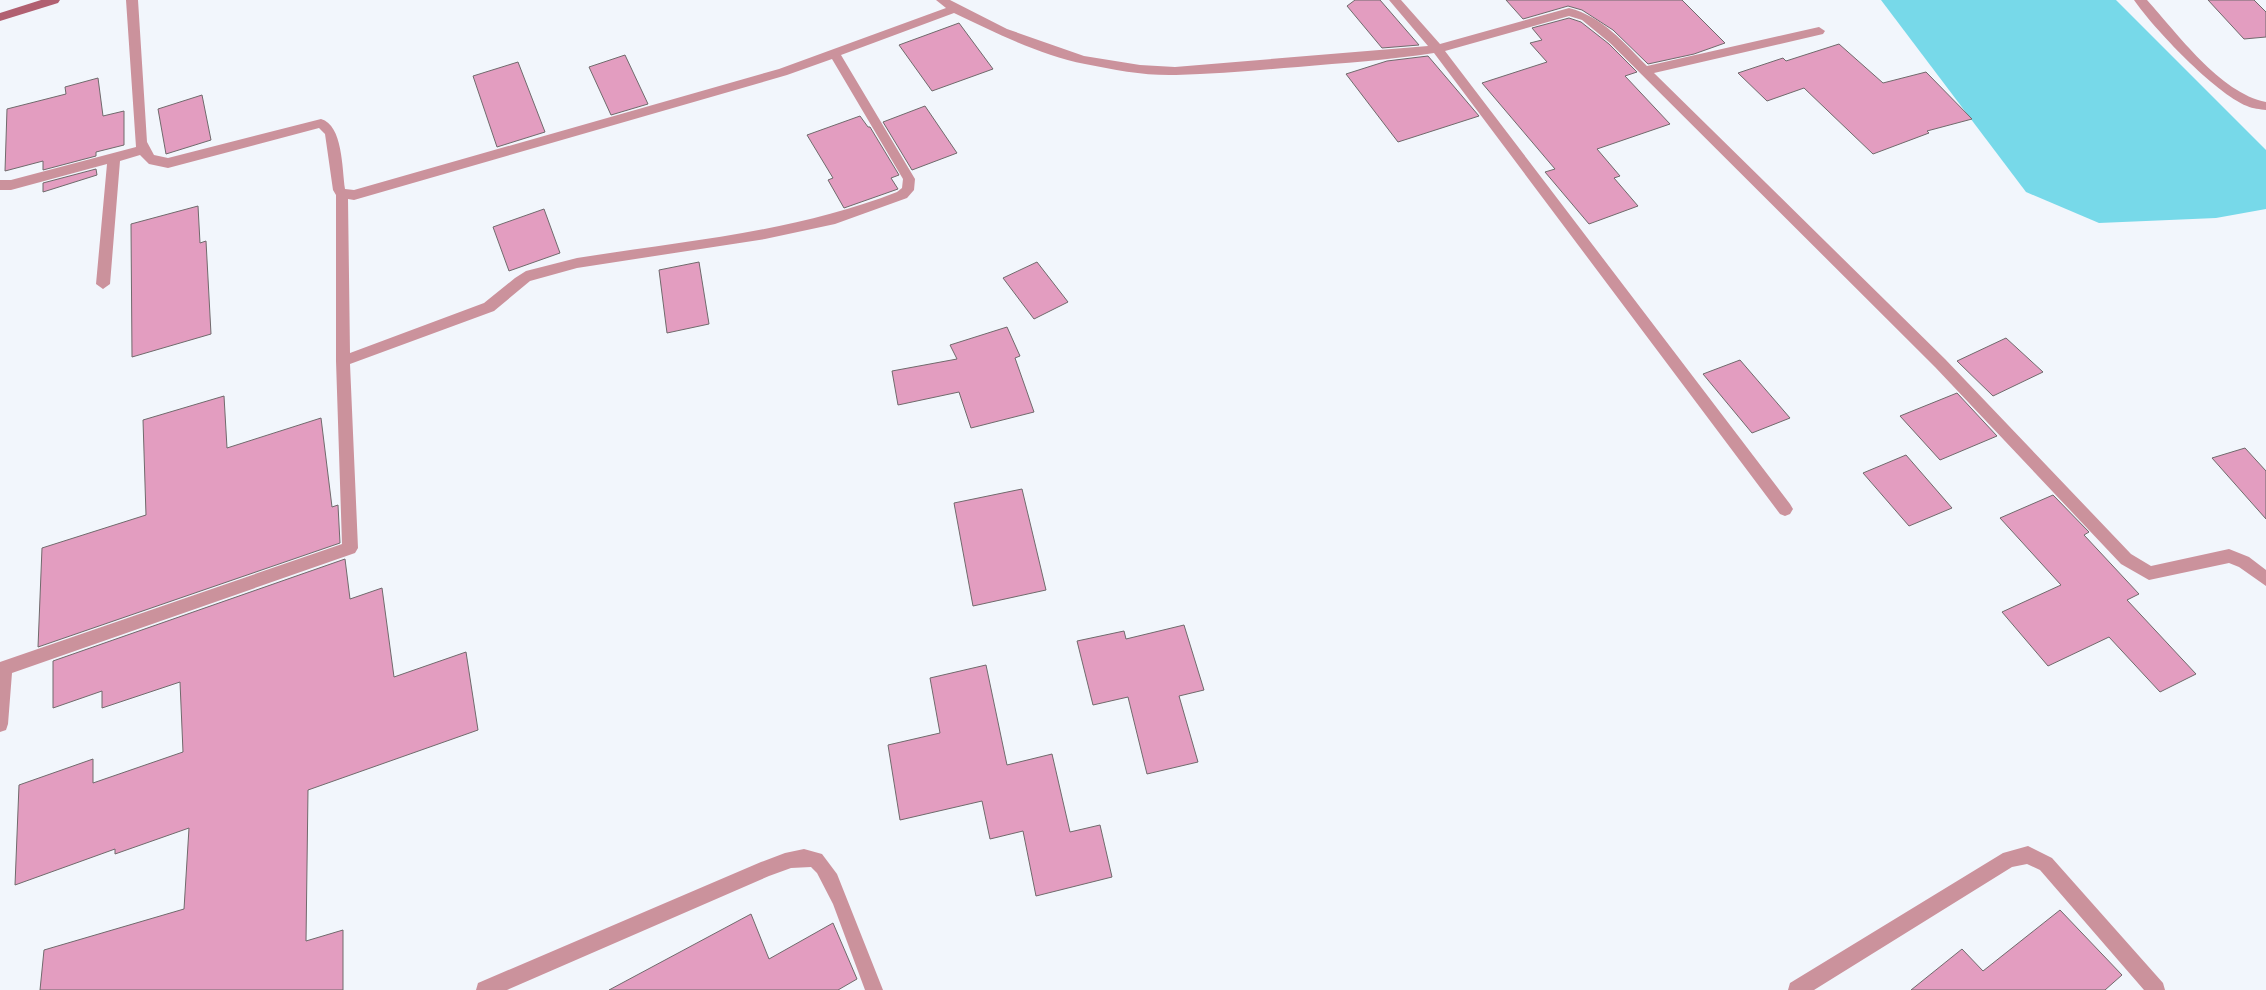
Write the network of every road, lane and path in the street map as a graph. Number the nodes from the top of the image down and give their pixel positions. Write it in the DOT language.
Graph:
graph roads {
  1 [pos="54,0"];
  2 [pos="132,0"];
  3 [pos="942,0"];
  4 [pos="1395,0"];
  5 [pos="2140,0"];
  6 [pos="955,9"];
  7 [pos="0,17"];
  8 [pos="1819,31"];
  9 [pos="1437,49"];
  10 [pos="835,54"];
  11 [pos="1643,71"];
  12 [pos="2266,106"];
  13 [pos="143,150"];
  14 [pos="114,158"];
  15 [pos="0,185"];
  16 [pos="342,194"];
  17 [pos="103,284"];
  18 [pos="344,361"];
  19 [pos="1785,509"];
  20 [pos="2266,579"];
  21 [pos="0,724"];
  22 [pos="485,990"];
  23 [pos="874,990"];
  24 [pos="1797,990"];
  25 [pos="2156,990"];
  1 -- 7 [label="main road"];
  2 -- 13 [label="street"];
  3 -- 6 [label="street"];
  4 -- 9 [label="street"];
  5 -- 12 [label="street"];
  6 -- 9 [label="street"];
  6 -- 10 [label="street"];
  8 -- 11 [label="street"];
  9 -- 11 [label="street"];
  9 -- 19 [label="street"];
  10 -- 16 [label="street"];
  10 -- 18 [label="street"];
  11 -- 20 [label="street"];
  13 -- 14 [label="street"];
  13 -- 16 [label="street"];
  14 -- 15 [label="street"];
  14 -- 17 [label="street"];
  16 -- 18 [label="street"];
  18 -- 21 [label="street"];
  22 -- 23 [label="street"];
  24 -- 25 [label="street"];
}
